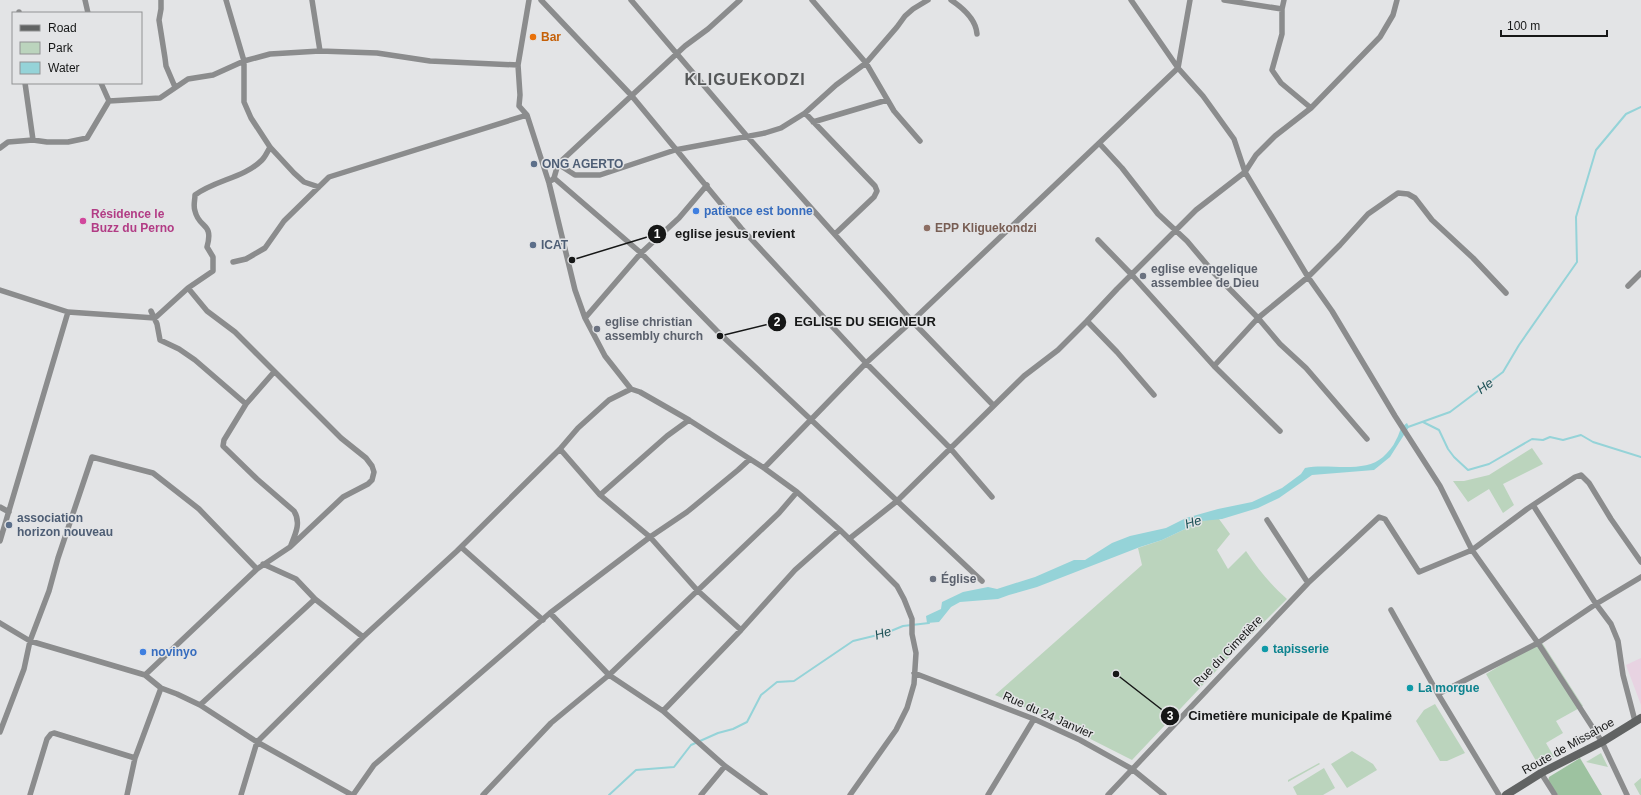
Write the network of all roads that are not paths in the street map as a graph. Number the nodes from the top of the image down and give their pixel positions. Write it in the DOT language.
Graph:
graph roads {
  1 [pos="85,0"];
  2 [pos="161,0"];
  3 [pos="226,0"];
  4 [pos="312,0"];
  5 [pos="529,0"];
  6 [pos="541,0"];
  7 [pos="631,0"];
  8 [pos="740,0"];
  9 [pos="812,0"];
  10 [pos="928,0"];
  11 [pos="951,0"];
  12 [pos="1131,0"];
  13 [pos="1190,0"];
  14 [pos="1224,0"];
  15 [pos="1284,0"];
  16 [pos="1397,0"];
  17 [pos="1282,8"];
  18 [pos="88,12"];
  19 [pos="976,34"];
  20 [pos="320,51"];
  21 [pos="677,54"];
  22 [pos="244,61"];
  23 [pos="866,63"];
  24 [pos="518,65"];
  25 [pos="1178,68"];
  26 [pos="25,84"];
  27 [pos="101,84"];
  28 [pos="175,87"];
  29 [pos="632,95"];
  30 [pos="887,100"];
  31 [pos="109,101"];
  32 [pos="1311,108"];
  33 [pos="805,113"];
  34 [pos="527,115"];
  35 [pos="813,122"];
  36 [pos="746,136"];
  37 [pos="33,140"];
  38 [pos="920,141"];
  39 [pos="1099,143"];
  40 [pos="270,147"];
  41 [pos="0,148"];
  42 [pos="675,150"];
  43 [pos="558,164"];
  44 [pos="1246,172"];
  45 [pos="554,178"];
  46 [pos="549,183"];
  47 [pos="707,185"];
  48 [pos="319,187"];
  49 [pos="1176,231"];
  50 [pos="835,234"];
  51 [pos="1098,240"];
  52 [pos="640,252"];
  53 [pos="233,262"];
  54 [pos="1641,273"];
  55 [pos="1132,275"];
  56 [pos="1308,277"];
  57 [pos="1628,286"];
  58 [pos="188,288"];
  59 [pos="0,290"];
  60 [pos="1506,293"];
  61 [pos="151,311"];
  62 [pos="68,312"];
  63 [pos="155,318"];
  64 [pos="585,318"];
  65 [pos="1258,318"];
  66 [pos="912,321"];
  67 [pos="1088,322"];
  68 [pos="866,363"];
  69 [pos="1214,366"];
  70 [pos="274,372"];
  71 [pos="631,389"];
  72 [pos="1154,395"];
  73 [pos="246,404"];
  74 [pos="993,405"];
  75 [pos="811,419"];
  76 [pos="689,420"];
  77 [pos="1280,431"];
  78 [pos="1367,439"];
  79 [pos="950,448"];
  80 [pos="560,449"];
  81 [pos="750,459"];
  82 [pos="764,468"];
  83 [pos="797,492"];
  84 [pos="600,495"];
  85 [pos="992,497"];
  86 [pos="897,501"];
  87 [pos="1533,505"];
  88 [pos="0,507"];
  89 [pos="9,512"];
  90 [pos="1267,520"];
  91 [pos="840,530"];
  92 [pos="650,538"];
  93 [pos="849,539"];
  94 [pos="0,540"];
  95 [pos="290,547"];
  96 [pos="461,547"];
  97 [pos="1472,550"];
  98 [pos="1641,562"];
  99 [pos="263,564"];
  100 [pos="257,569"];
  101 [pos="1641,577"];
  102 [pos="982,581"];
  103 [pos="1308,583"];
  104 [pos="697,590"];
  105 [pos="315,599"];
  106 [pos="1596,604"];
  107 [pos="1391,610"];
  108 [pos="550,613"];
  109 [pos="543,620"];
  110 [pos="0,623"];
  111 [pos="741,630"];
  112 [pos="363,637"];
  113 [pos="30,641"];
  114 [pos="1538,643"];
  115 [pos="914,672"];
  116 [pos="145,675"];
  117 [pos="609,675"];
  118 [pos="161,688"];
  119 [pos="1438,694"];
  120 [pos="200,705"];
  121 [pos="664,711"];
  122 [pos="1034,718"];
  123 [pos="1638,719"];
  124 [pos="0,732"];
  125 [pos="257,742"];
  126 [pos="1602,742"];
  127 [pos="135,758"];
  128 [pos="725,766"];
  129 [pos="1132,769"];
  130 [pos="1541,773"];
  131 [pos="30,795"];
  132 [pos="127,795"];
  133 [pos="241,795"];
  134 [pos="352,795"];
  135 [pos="483,795"];
  136 [pos="701,795"];
  137 [pos="764,795"];
  138 [pos="850,795"];
  139 [pos="988,795"];
  140 [pos="1108,795"];
  141 [pos="1164,795"];
  142 [pos="1498,795"];
  143 [pos="1506,795"];
  144 [pos="1555,795"];
  145 [pos="1627,795"];
  1 -- 18 [label="street"];
  2 -- 28 [label="street"];
  3 -- 22 [label="street"];
  4 -- 20 [label="street"];
  5 -- 24 [label="street"];
  6 -- 29 [label="street"];
  7 -- 21 [label="street"];
  8 -- 21 [label="street"];
  9 -- 23 [label="street"];
  10 -- 23 [label="street"];
  11 -- 19 [label="street"];
  12 -- 25 [label="street"];
  13 -- 25 [label="street"];
  14 -- 17 [label="street"];
  15 -- 17 [label="street"];
  16 -- 32 [label="street"];
  17 -- 32 [label="street"];
  20 -- 22 [label="street"];
  20 -- 24 [label="street"];
  21 -- 29 [label="street"];
  21 -- 36 [label="street"];
  22 -- 28 [label="street"];
  22 -- 40 [label="street"];
  23 -- 30 [label="street"];
  23 -- 33 [label="street"];
  24 -- 34 [label="street"];
  25 -- 39 [label="street"];
  25 -- 44 [label="street"];
  26 -- 37 [label="street"];
  27 -- 31 [label="street"];
  28 -- 31 [label="street"];
  29 -- 42 [label="street"];
  29 -- 43 [label="street"];
  30 -- 35 [label="street"];
  30 -- 38 [label="street"];
  31 -- 37 [label="street"];
  32 -- 44 [label="street"];
  33 -- 35 [label="street"];
  33 -- 36 [label="street"];
  34 -- 46 [label="street"];
  34 -- 48 [label="street"];
  35 -- 50 [label="street"];
  36 -- 42 [label="street"];
  36 -- 50 [label="street"];
  37 -- 41 [label="street"];
  39 -- 49 [label="street"];
  39 -- 66 [label="street"];
  40 -- 48 [label="street"];
  40 -- 58 [label="street"];
  42 -- 43 [label="street"];
  42 -- 47 [label="street"];
  43 -- 45 [label="street"];
  44 -- 49 [label="street"];
  44 -- 56 [label="street"];
  45 -- 46 [label="street"];
  45 -- 52 [label="street"];
  46 -- 64 [label="street"];
  47 -- 52 [label="street"];
  47 -- 68 [label="street"];
  48 -- 53 [label="street"];
  49 -- 55 [label="street"];
  49 -- 65 [label="street"];
  50 -- 66 [label="street"];
  51 -- 55 [label="street"];
  52 -- 64 [label="street"];
  52 -- 75 [label="street"];
  54 -- 57 [label="street"];
  55 -- 67 [label="street"];
  55 -- 69 [label="street"];
  56 -- 60 [label="street"];
  56 -- 65 [label="street"];
  56 -- 97 [label="street"];
  58 -- 63 [label="street"];
  58 -- 70 [label="street"];
  59 -- 62 [label="street"];
  61 -- 63 [label="street"];
  62 -- 63 [label="street"];
  62 -- 89 [label="street"];
  63 -- 73 [label="street"];
  64 -- 71 [label="street"];
  65 -- 69 [label="street"];
  65 -- 78 [label="street"];
  66 -- 68 [label="street"];
  66 -- 74 [label="street"];
  67 -- 72 [label="street"];
  67 -- 74 [label="street"];
  68 -- 75 [label="street"];
  68 -- 79 [label="street"];
  69 -- 77 [label="street"];
  70 -- 73 [label="street"];
  70 -- 95 [label="street"];
  71 -- 76 [label="street"];
  71 -- 80 [label="street"];
  73 -- 95 [label="street"];
  74 -- 79 [label="street"];
  75 -- 82 [label="street"];
  75 -- 86 [label="street"];
  76 -- 81 [label="street"];
  76 -- 84 [label="street"];
  79 -- 85 [label="street"];
  79 -- 86 [label="street"];
  80 -- 84 [label="street"];
  80 -- 96 [label="street"];
  81 -- 82 [label="street"];
  81 -- 92 [label="street"];
  82 -- 83 [label="street"];
  83 -- 91 [label="street"];
  83 -- 104 [label="street"];
  84 -- 92 [label="street"];
  86 -- 93 [label="street"];
  86 -- 102 [label="street"];
  87 -- 97 [label="street"];
  87 -- 98 [label="street"];
  87 -- 106 [label="street"];
  88 -- 89 [label="street"];
  89 -- 94 [label="street"];
  90 -- 103 [label="street"];
  91 -- 93 [label="street"];
  91 -- 111 [label="street"];
  92 -- 104 [label="street"];
  92 -- 108 [label="street"];
  93 -- 115 [label="street"];
  95 -- 99 [label="street"];
  96 -- 109 [label="street"];
  96 -- 112 [label="street"];
  97 -- 103 [label="street, Rue du Cimetière"];
  97 -- 114 [label="street"];
  99 -- 100 [label="street"];
  99 -- 105 [label="street"];
  100 -- 113 [label="street"];
  100 -- 116 [label="street"];
  101 -- 106 [label="street"];
  103 -- 129 [label="street, Rue du Cimetière"];
  104 -- 111 [label="street"];
  104 -- 117 [label="street"];
  105 -- 112 [label="street"];
  105 -- 120 [label="street"];
  106 -- 114 [label="street"];
  106 -- 123 [label="street"];
  107 -- 119 [label="street"];
  108 -- 109 [label="street"];
  108 -- 117 [label="street"];
  109 -- 134 [label="street"];
  110 -- 113 [label="street"];
  111 -- 121 [label="street"];
  112 -- 125 [label="street"];
  113 -- 116 [label="street"];
  113 -- 124 [label="street"];
  114 -- 119 [label="street"];
  114 -- 126 [label="street"];
  115 -- 122 [label="street, Rue du 24 Janvier"];
  115 -- 138 [label="street"];
  116 -- 118 [label="street"];
  117 -- 121 [label="street"];
  117 -- 135 [label="street"];
  118 -- 120 [label="street"];
  118 -- 127 [label="street"];
  119 -- 142 [label="street"];
  120 -- 125 [label="street"];
  121 -- 128 [label="street"];
  122 -- 129 [label="street, Rue du 24 Janvier"];
  122 -- 139 [label="street"];
  123 -- 126 [label="main road, Route de Missahoe"];
  125 -- 133 [label="street"];
  125 -- 134 [label="street"];
  126 -- 130 [label="main road, Route de Missahoe"];
  126 -- 145 [label="street"];
  127 -- 131 [label="street"];
  127 -- 132 [label="street"];
  128 -- 136 [label="street"];
  128 -- 137 [label="street"];
  129 -- 140 [label="street, Rue du Cimetière"];
  129 -- 141 [label="street, Rue du 24 Janvier"];
  130 -- 143 [label="main road, Route de Missahoe"];
  130 -- 144 [label="street"];
}
